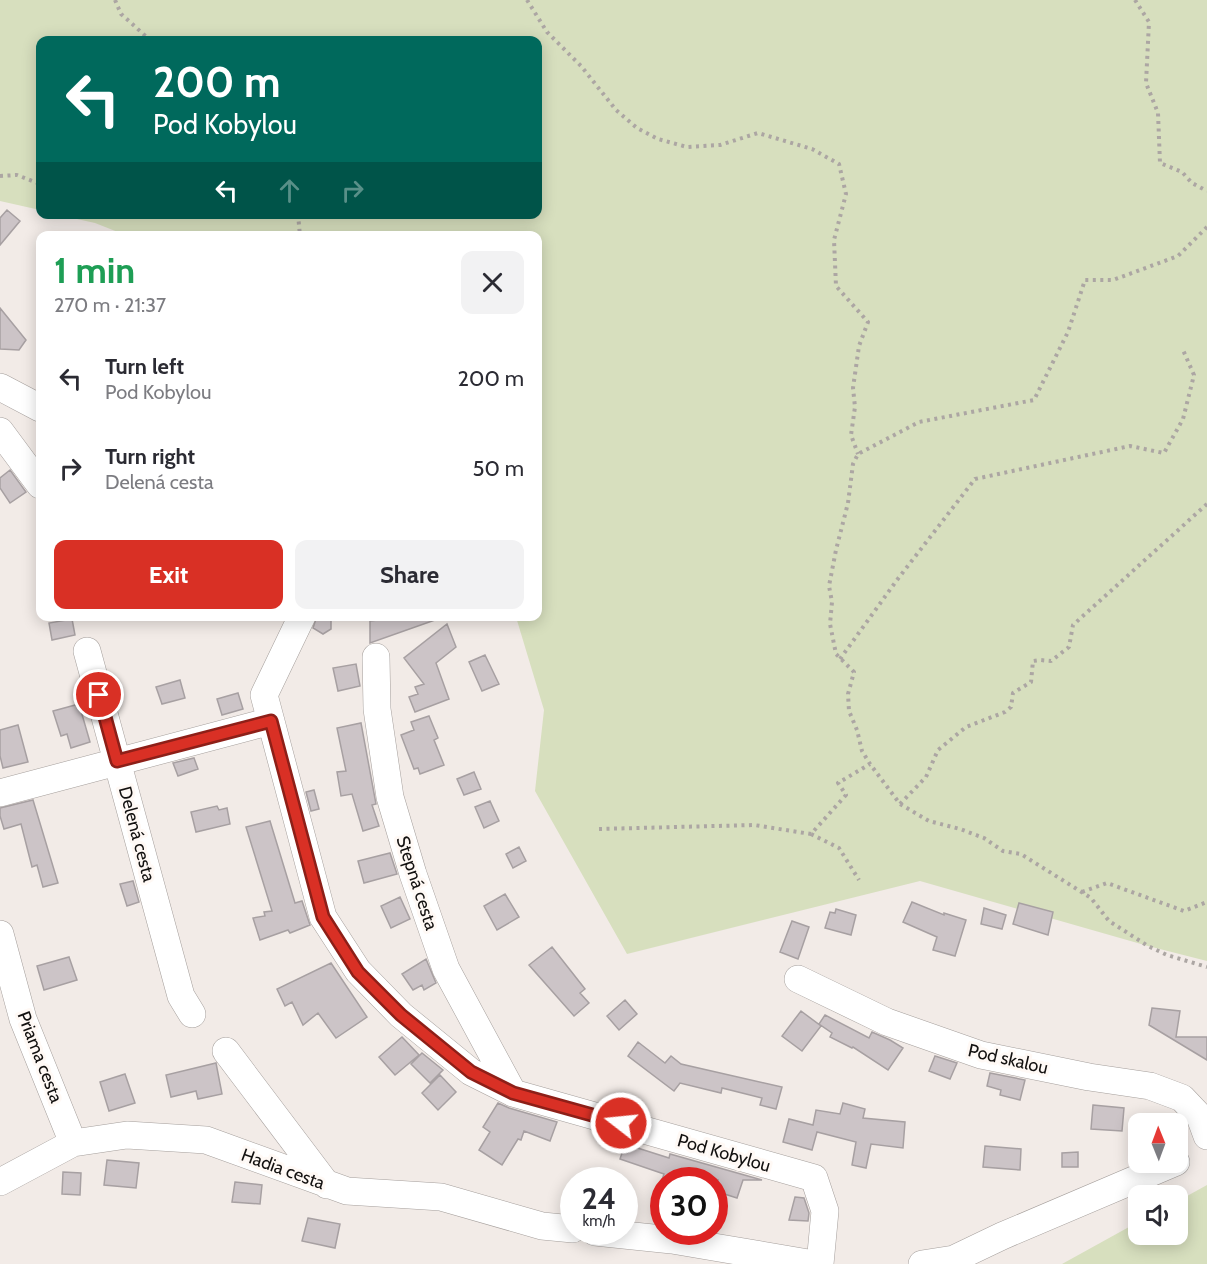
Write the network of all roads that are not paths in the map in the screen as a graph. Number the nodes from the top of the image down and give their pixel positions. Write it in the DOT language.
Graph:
graph roads {
  1 [pos="0,387"];
  2 [pos="36,406"];
  3 [pos="0,431"];
  4 [pos="36,480"];
  5 [pos="300,621"];
  6 [pos="87,651"];
  7 [pos="376,657"];
  8 [pos="271,721"];
  9 [pos="117,761"];
  10 [pos="0,793"];
  11 [pos="0,934"];
  12 [pos="798,979"];
  13 [pos="192,1014"];
  14 [pos="226,1051"];
  15 [pos="513,1093"];
  16 [pos="1207,1136"];
  17 [pos="73,1143"];
  18 [pos="1207,1149"];
  19 [pos="1188,1157"];
  20 [pos="1151,1173"];
  21 [pos="0,1182"];
  22 [pos="327,1185"];
  23 [pos="560,1228"];
  24 [pos="638,1236"];
  25 [pos="814,1264"];
  26 [pos="819,1264"];
  27 [pos="922,1264"];
  1 -- 2 [label="street"];
  3 -- 4 [label="street"];
  5 -- 8 [label="street, Pod Kobylou"];
  6 -- 9 [label="street, Delená cesta"];
  7 -- 15 [label="street, Stepná cesta"];
  8 -- 9 [label="street"];
  8 -- 15 [label="street, Pod Kobylou"];
  9 -- 10 [label="street"];
  9 -- 13 [label="street, Delená cesta"];
  11 -- 17 [label="street, Priama cesta"];
  12 -- 16 [label="street, Pod skalou"];
  14 -- 22 [label="street"];
  15 -- 26 [label="street, Pod Kobylou"];
  17 -- 21 [label="street, Hadia cesta"];
  17 -- 22 [label="street, Hadia cesta"];
  18 -- 19 [label="street"];
  20 -- 27 [label="street"];
  22 -- 23 [label="street, Hadia cesta"];
  24 -- 25 [label="street"];
}
